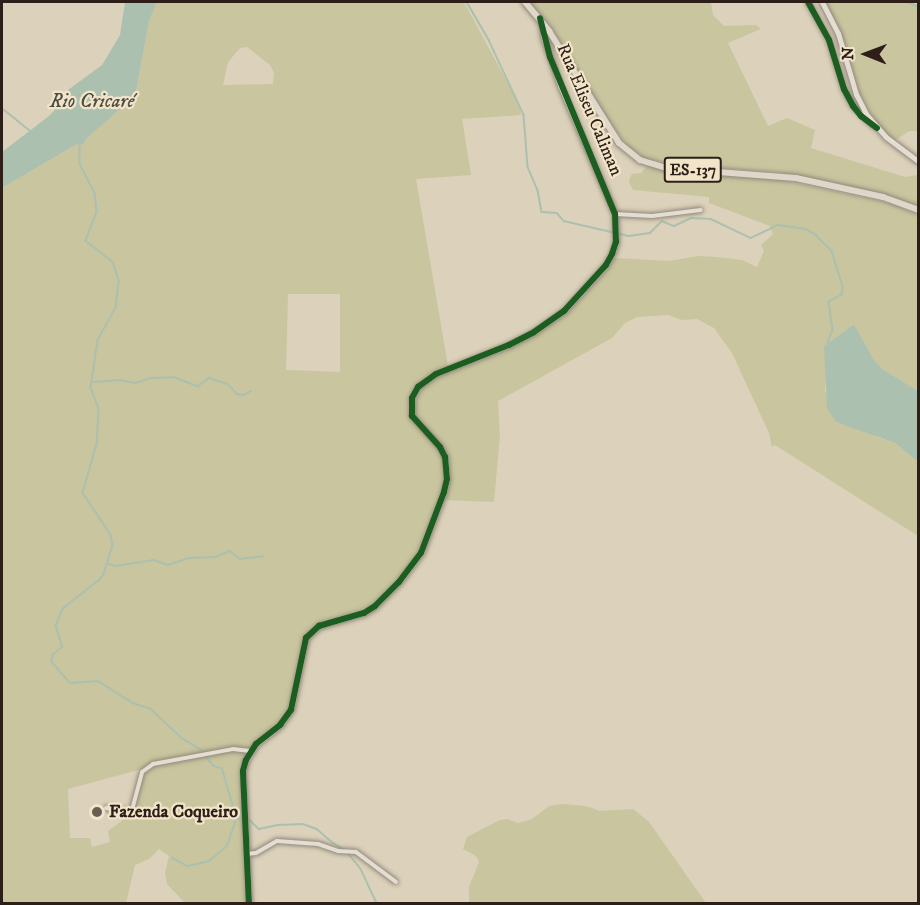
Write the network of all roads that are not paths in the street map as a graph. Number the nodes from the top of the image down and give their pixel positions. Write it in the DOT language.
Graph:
graph roads {
  1 [pos="525,2"];
  2 [pos="808,2"];
  3 [pos="822,2"];
  4 [pos="540,18"];
  5 [pos="876,128"];
  6 [pos="918,161"];
  7 [pos="701,210"];
  8 [pos="918,210"];
  9 [pos="615,213"];
  10 [pos="250,751"];
  11 [pos="106,808"];
  12 [pos="245,854"];
  13 [pos="396,882"];
  14 [pos="249,903"];
  1 -- 4 [label="main road, ES-137"];
  2 -- 5 [label="street"];
  3 -- 5 [label="street"];
  4 -- 8 [label="main road, ES-137"];
  4 -- 9 [label="street, Rua Eliseu Caliman"];
  5 -- 6 [label="street"];
  7 -- 9 [label="street"];
  9 -- 10 [label="street, Rua Eliseu Caliman"];
  10 -- 11 [label="street"];
  10 -- 12 [label="street"];
  12 -- 13 [label="street"];
  12 -- 14 [label="street"];
}
